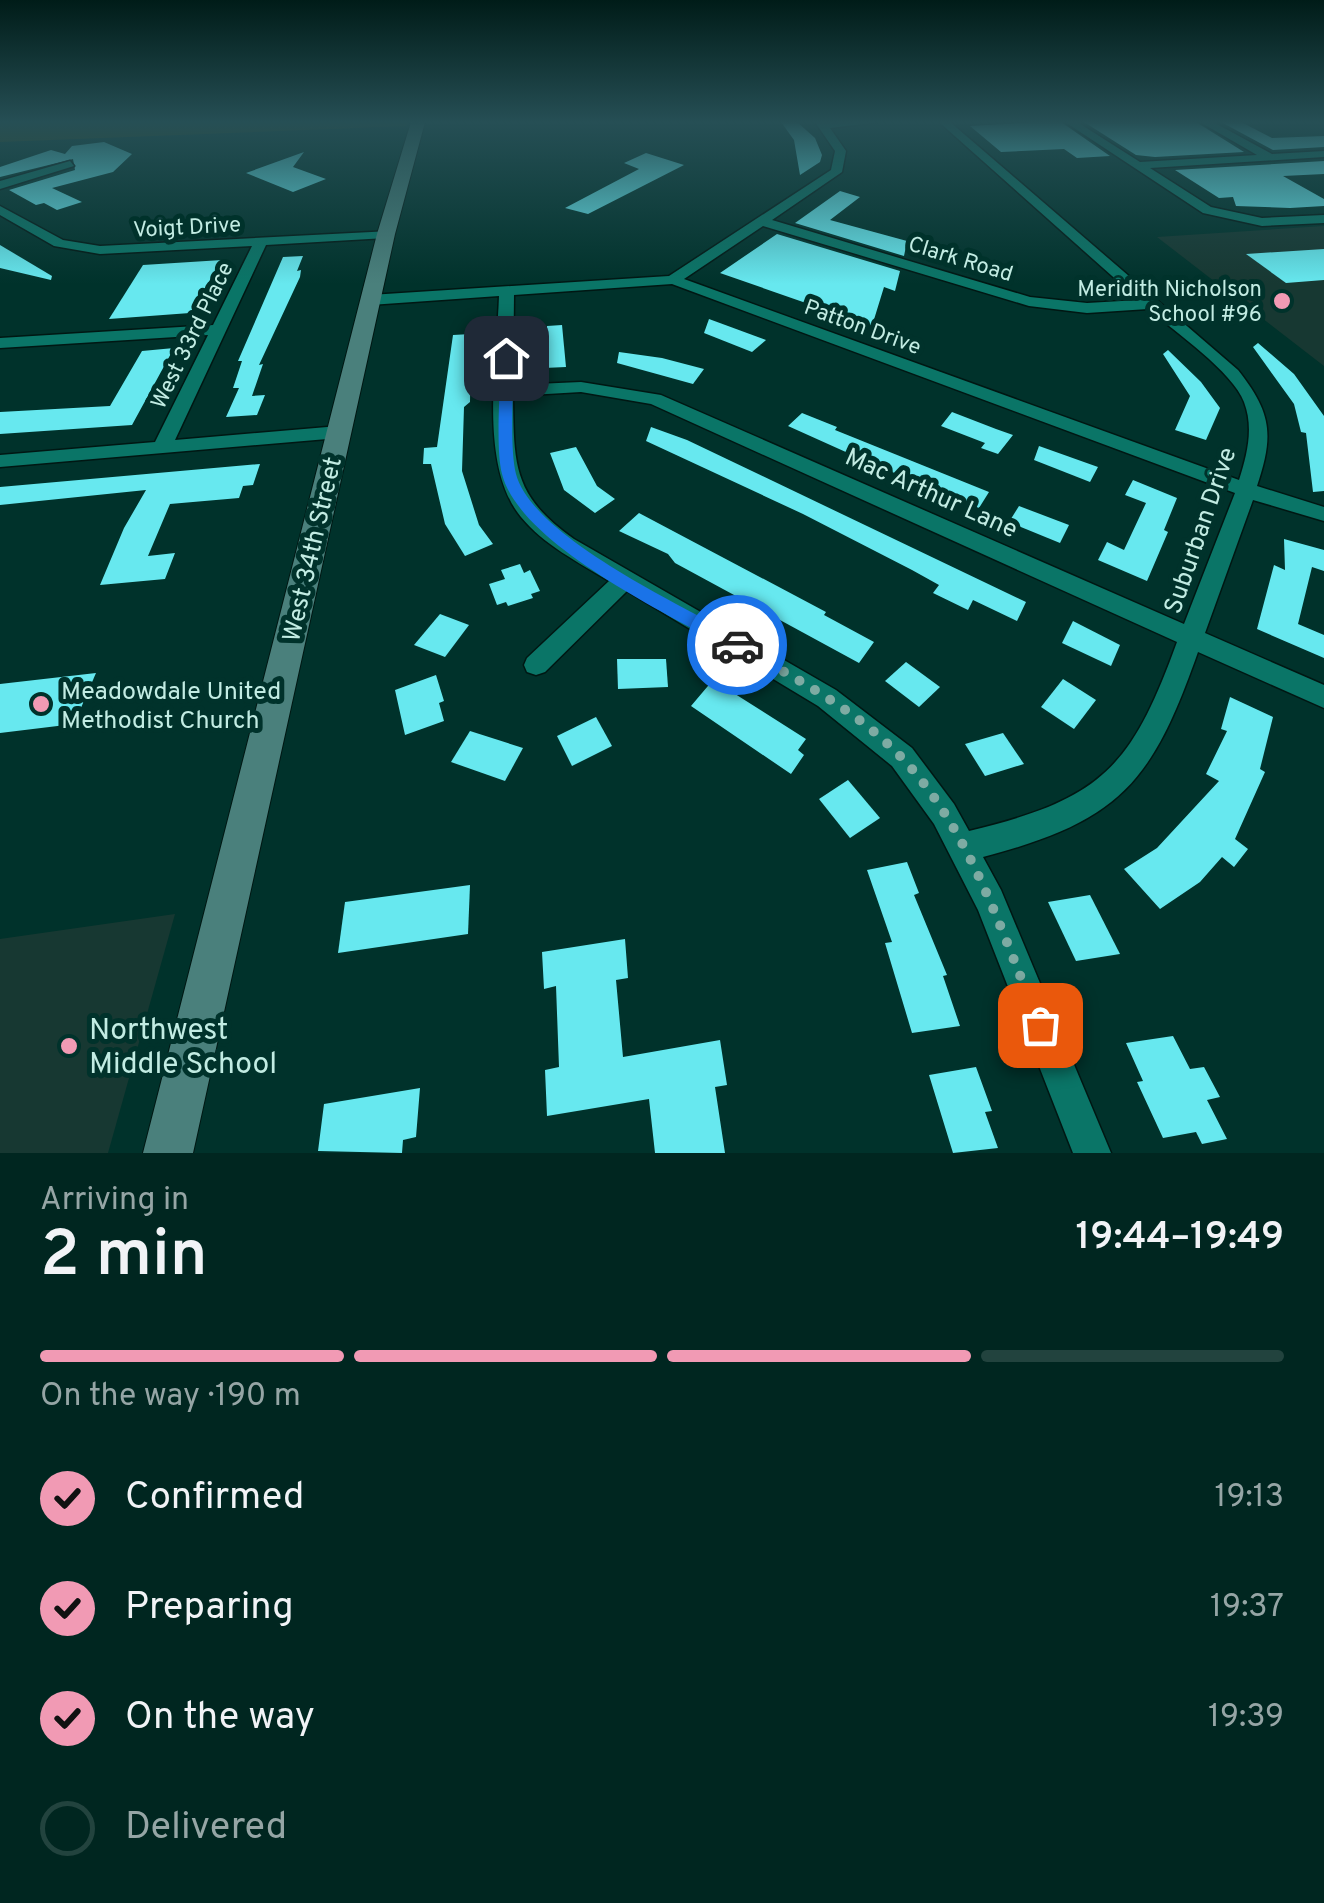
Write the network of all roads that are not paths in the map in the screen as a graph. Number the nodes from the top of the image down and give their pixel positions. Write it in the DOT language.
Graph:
graph roads {
  1 [pos="29,176"];
  2 [pos="403,176"];
  3 [pos="826,176"];
  4 [pos="1005,176"];
  5 [pos="1150,176"];
  6 [pos="0,184"];
  7 [pos="0,210"];
  8 [pos="1324,219"];
  9 [pos="761,221"];
  10 [pos="24,224"];
  11 [pos="0,232"];
  12 [pos="386,234"];
  13 [pos="260,242"];
  14 [pos="672,280"];
  15 [pos="507,291"];
  16 [pos="370,300"];
  17 [pos="1152,304"];
  18 [pos="220,329"];
  19 [pos="0,344"];
  20 [pos="506,391"];
  21 [pos="340,432"];
  22 [pos="162,447"];
  23 [pos="0,461"];
  24 [pos="1244,488"];
  25 [pos="1324,514"];
  26 [pos="624,580"];
  27 [pos="1190,638"];
  28 [pos="536,665"];
  29 [pos="1324,697"];
  30 [pos="962,848"];
  31 [pos="168,1153"];
  32 [pos="1092,1153"];
  1 -- 6 [label="street"];
  2 -- 12 [label="street, West 34th Street"];
  3 -- 9 [label="street"];
  4 -- 17 [label="street, Suburban Drive"];
  5 -- 8 [label="street"];
  7 -- 10 [label="street, Voigt Drive"];
  9 -- 14 [label="street"];
  9 -- 17 [label="street, Clark Road"];
  10 -- 11 [label="street"];
  10 -- 13 [label="street, Voigt Drive"];
  12 -- 13 [label="street, Voigt Drive"];
  12 -- 16 [label="street, West 34th Street"];
  13 -- 18 [label="street, West 33rd Place"];
  14 -- 15 [label="street, Patton Drive"];
  14 -- 24 [label="street, Patton Drive"];
  15 -- 16 [label="street, Patton Drive"];
  15 -- 20 [label="street"];
  16 -- 21 [label="street, West 34th Street"];
  17 -- 24 [label="street, Suburban Drive"];
  18 -- 19 [label="street"];
  18 -- 22 [label="street, West 33rd Place"];
  20 -- 26 [label="street"];
  20 -- 27 [label="street, Mac Arthur Lane"];
  21 -- 22 [label="street"];
  21 -- 31 [label="street, West 34th Street"];
  22 -- 23 [label="street"];
  24 -- 25 [label="street, Patton Drive"];
  24 -- 27 [label="street, Suburban Drive"];
  26 -- 28 [label="street"];
  26 -- 30 [label="street"];
  27 -- 29 [label="street, Mac Arthur Lane"];
  27 -- 30 [label="street, Suburban Drive"];
  30 -- 32 [label="street"];
}
